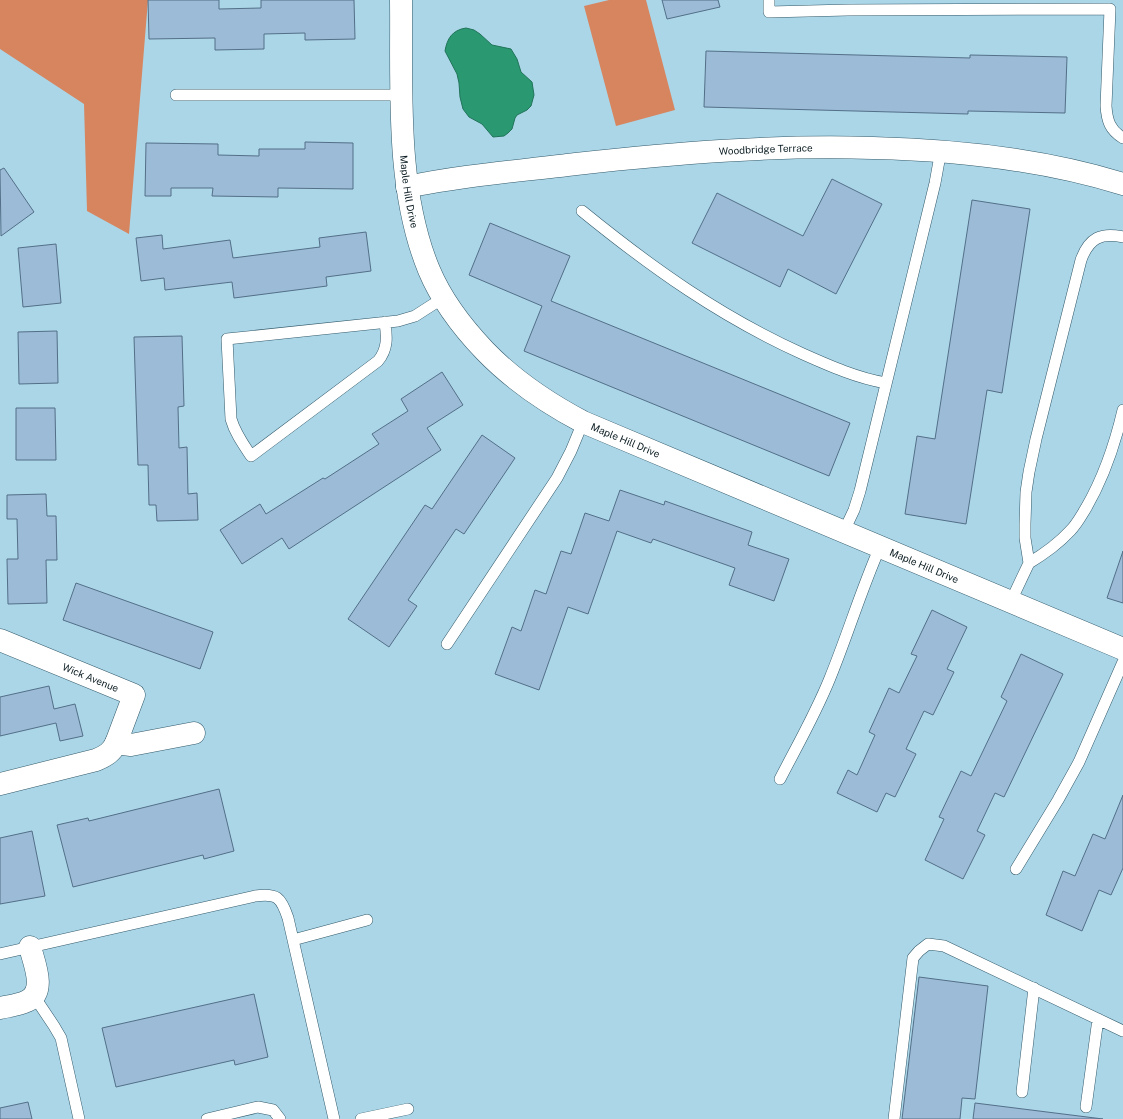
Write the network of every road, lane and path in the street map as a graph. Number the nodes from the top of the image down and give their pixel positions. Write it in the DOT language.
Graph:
graph roads {
  1 [pos="401,0"];
  2 [pos="769,0"];
  3 [pos="176,95"];
  4 [pos="402,95"];
  5 [pos="1123,138"];
  6 [pos="941,150"];
  7 [pos="1123,184"];
  8 [pos="407,187"];
  9 [pos="582,211"];
  10 [pos="1123,237"];
  11 [pos="443,298"];
  12 [pos="386,322"];
  13 [pos="886,383"];
  14 [pos="1123,410"];
  15 [pos="583,422"];
  16 [pos="844,531"];
  17 [pos="880,547"];
  18 [pos="1029,563"];
  19 [pos="1011,602"];
  20 [pos="0,640"];
  21 [pos="448,644"];
  22 [pos="1123,649"];
  23 [pos="1123,662"];
  24 [pos="194,733"];
  25 [pos="116,743"];
  26 [pos="780,779"];
  27 [pos="0,784"];
  28 [pos="1016,869"];
  29 [pos="367,920"];
  30 [pos="293,940"];
  31 [pos="30,947"];
  32 [pos="0,954"];
  33 [pos="1034,988"];
  34 [pos="34,996"];
  35 [pos="0,1008"];
  36 [pos="1098,1019"];
  37 [pos="1123,1031"];
  38 [pos="1022,1092"];
  39 [pos="1086,1107"];
  40 [pos="408,1109"];
  41 [pos="79,1119"];
  42 [pos="207,1119"];
  43 [pos="280,1119"];
  44 [pos="334,1119"];
  45 [pos="361,1119"];
  46 [pos="894,1119"];
  1 -- 4 [label="street, Maple Hill Drive"];
  2 -- 5 [label="lane"];
  3 -- 4 [label="lane"];
  4 -- 8 [label="street, Maple Hill Drive"];
  6 -- 7 [label="street, Woodbridge Terrace"];
  6 -- 8 [label="street, Woodbridge Terrace"];
  6 -- 13 [label="lane"];
  8 -- 11 [label="street, Maple Hill Drive"];
  9 -- 13 [label="lane"];
  10 -- 18 [label="lane"];
  11 -- 12 [label="lane"];
  11 -- 15 [label="street, Maple Hill Drive"];
  12 -- 12 [label="lane"];
  13 -- 16 [label="lane"];
  14 -- 18 [label="lane"];
  15 -- 16 [label="street, Maple Hill Drive"];
  15 -- 21 [label="lane"];
  16 -- 17 [label="street, Maple Hill Drive"];
  17 -- 19 [label="street, Maple Hill Drive"];
  17 -- 26 [label="lane"];
  18 -- 19 [label="lane"];
  19 -- 22 [label="street, Maple Hill Drive"];
  20 -- 25 [label="street, Wick Avenue"];
  23 -- 28 [label="lane"];
  24 -- 25 [label="street"];
  25 -- 27 [label="street, Wick Avenue"];
  29 -- 30 [label="lane"];
  30 -- 31 [label="lane"];
  30 -- 44 [label="lane"];
  31 -- 32 [label="lane"];
  31 -- 34 [label="street"];
  33 -- 36 [label="lane"];
  33 -- 38 [label="lane"];
  33 -- 46 [label="lane"];
  34 -- 35 [label="street"];
  34 -- 41 [label="lane"];
  36 -- 37 [label="lane"];
  36 -- 39 [label="lane"];
  40 -- 45 [label="lane"];
  42 -- 43 [label="lane"];
}
